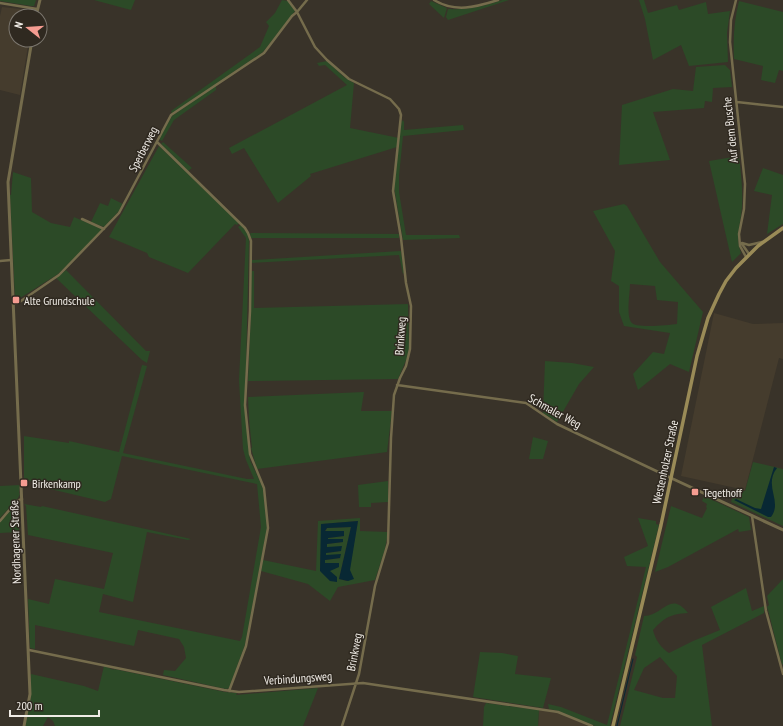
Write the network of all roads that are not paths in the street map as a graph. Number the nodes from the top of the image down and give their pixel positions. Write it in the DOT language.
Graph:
graph roads {
  1 [pos="288,0"];
  2 [pos="307,0"];
  3 [pos="434,0"];
  4 [pos="498,0"];
  5 [pos="736,0"];
  6 [pos="0,3"];
  7 [pos="31,8"];
  8 [pos="297,12"];
  9 [pos="31,48"];
  10 [pos="737,102"];
  11 [pos="783,107"];
  12 [pos="157,142"];
  13 [pos="82,220"];
  14 [pos="783,228"];
  15 [pos="104,229"];
  16 [pos="740,241"];
  17 [pos="765,241"];
  18 [pos="747,256"];
  19 [pos="12,260"];
  20 [pos="0,261"];
  21 [pos="14,304"];
  22 [pos="397,385"];
  23 [pos="672,478"];
  24 [pos="22,499"];
  25 [pos="752,516"];
  26 [pos="0,520"];
  27 [pos="783,530"];
  28 [pos="29,650"];
  29 [pos="783,674"];
  30 [pos="357,682"];
  31 [pos="229,691"];
  32 [pos="24,726"];
  33 [pos="342,726"];
  34 [pos="592,726"];
  35 [pos="613,726"];
  1 -- 8 [label="street, Brinkweg"];
  2 -- 8 [label="street"];
  3 -- 4 [label="street"];
  5 -- 10 [label="street, Auf dem Busche"];
  6 -- 7 [label="street"];
  8 -- 12 [label="street, Sperberweg"];
  8 -- 22 [label="street, Brinkweg"];
  9 -- 19 [label="street, Nordhagener Straße"];
  10 -- 11 [label="street"];
  10 -- 16 [label="street, Auf dem Busche"];
  12 -- 15 [label="street, Sperberweg"];
  12 -- 31 [label="street"];
  13 -- 15 [label="street"];
  14 -- 17 [label="main road, Westenholzer Straße"];
  15 -- 21 [label="street, Sperberweg"];
  16 -- 17 [label="street"];
  16 -- 18 [label="street"];
  17 -- 18 [label="main road, Westenholzer Straße"];
  18 -- 23 [label="main road, Westenholzer Straße"];
  19 -- 20 [label="street"];
  19 -- 21 [label="street, Nordhagener Straße"];
  21 -- 24 [label="street, Nordhagener Straße"];
  22 -- 23 [label="street, Schmaler Weg"];
  22 -- 30 [label="street, Brinkweg"];
  23 -- 25 [label="street"];
  23 -- 35 [label="main road, Westenholzer Straße"];
  24 -- 26 [label="street"];
  24 -- 28 [label="street, Nordhagener Straße"];
  25 -- 27 [label="street"];
  25 -- 29 [label="street"];
  28 -- 31 [label="street, Verbindungsweg"];
  28 -- 32 [label="street, Nordhagener Straße"];
  30 -- 31 [label="street, Verbindungsweg"];
  30 -- 33 [label="street, Brinkweg"];
  30 -- 34 [label="street, Verbindungsweg"];
}
